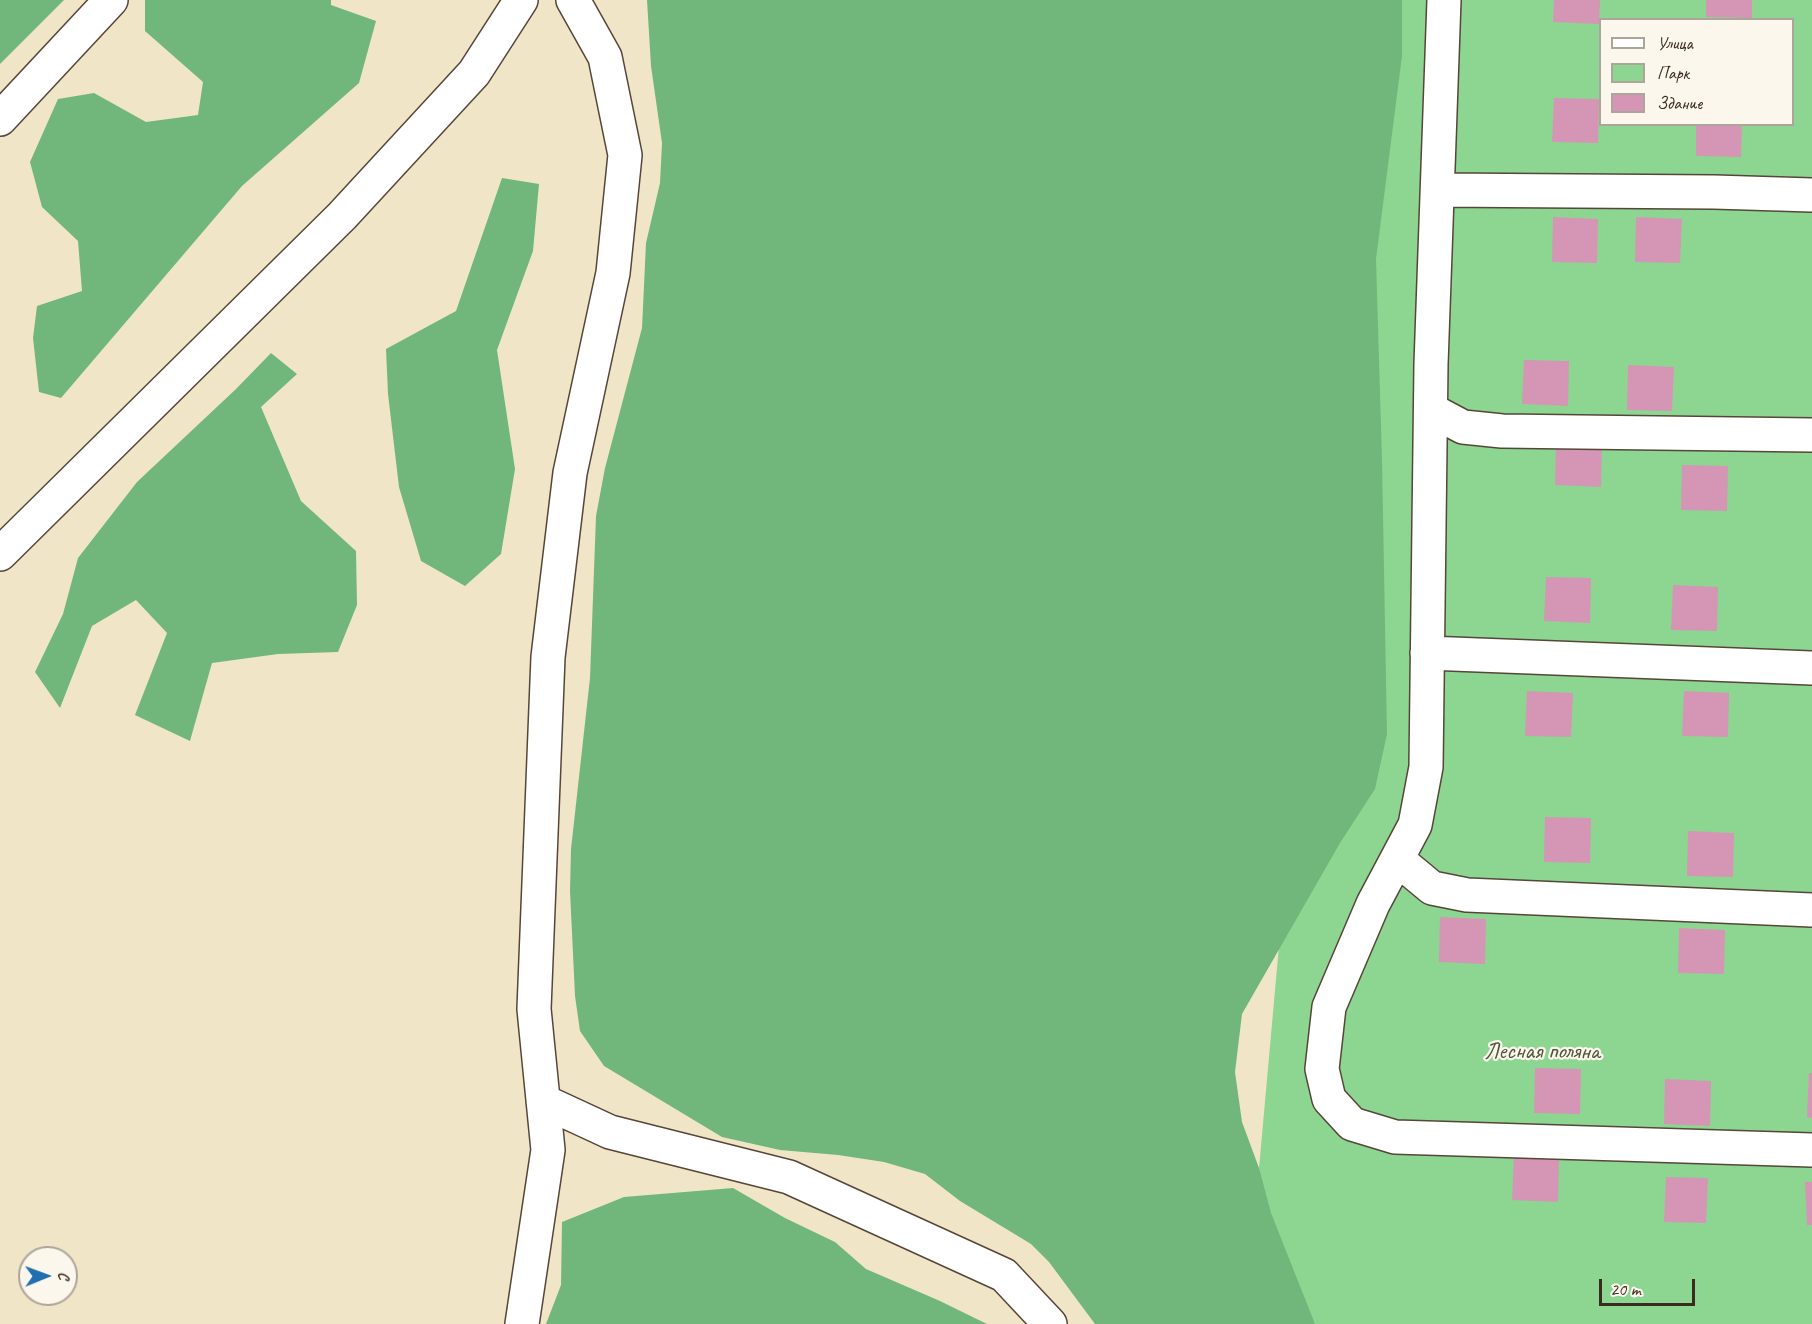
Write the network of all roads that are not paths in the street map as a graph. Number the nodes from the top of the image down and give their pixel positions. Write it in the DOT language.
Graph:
graph roads {
  1 [pos="111,0"];
  2 [pos="521,0"];
  3 [pos="573,0"];
  4 [pos="1444,0"];
  5 [pos="0,119"];
  6 [pos="1438,190"];
  7 [pos="1812,195"];
  8 [pos="1431,410"];
  9 [pos="1812,435"];
  10 [pos="0,554"];
  11 [pos="1427,653"];
  12 [pos="1812,668"];
  13 [pos="1397,859"];
  14 [pos="1812,910"];
  15 [pos="543,1101"];
  16 [pos="1812,1150"];
  17 [pos="522,1324"];
  18 [pos="1050,1324"];
  1 -- 5 [label="street"];
  2 -- 10 [label="street"];
  3 -- 15 [label="street"];
  4 -- 6 [label="street"];
  6 -- 7 [label="street"];
  6 -- 8 [label="street"];
  8 -- 9 [label="street"];
  8 -- 11 [label="street"];
  11 -- 12 [label="street"];
  11 -- 13 [label="street"];
  13 -- 14 [label="street"];
  13 -- 16 [label="street"];
  15 -- 17 [label="street"];
  15 -- 18 [label="street"];
}
